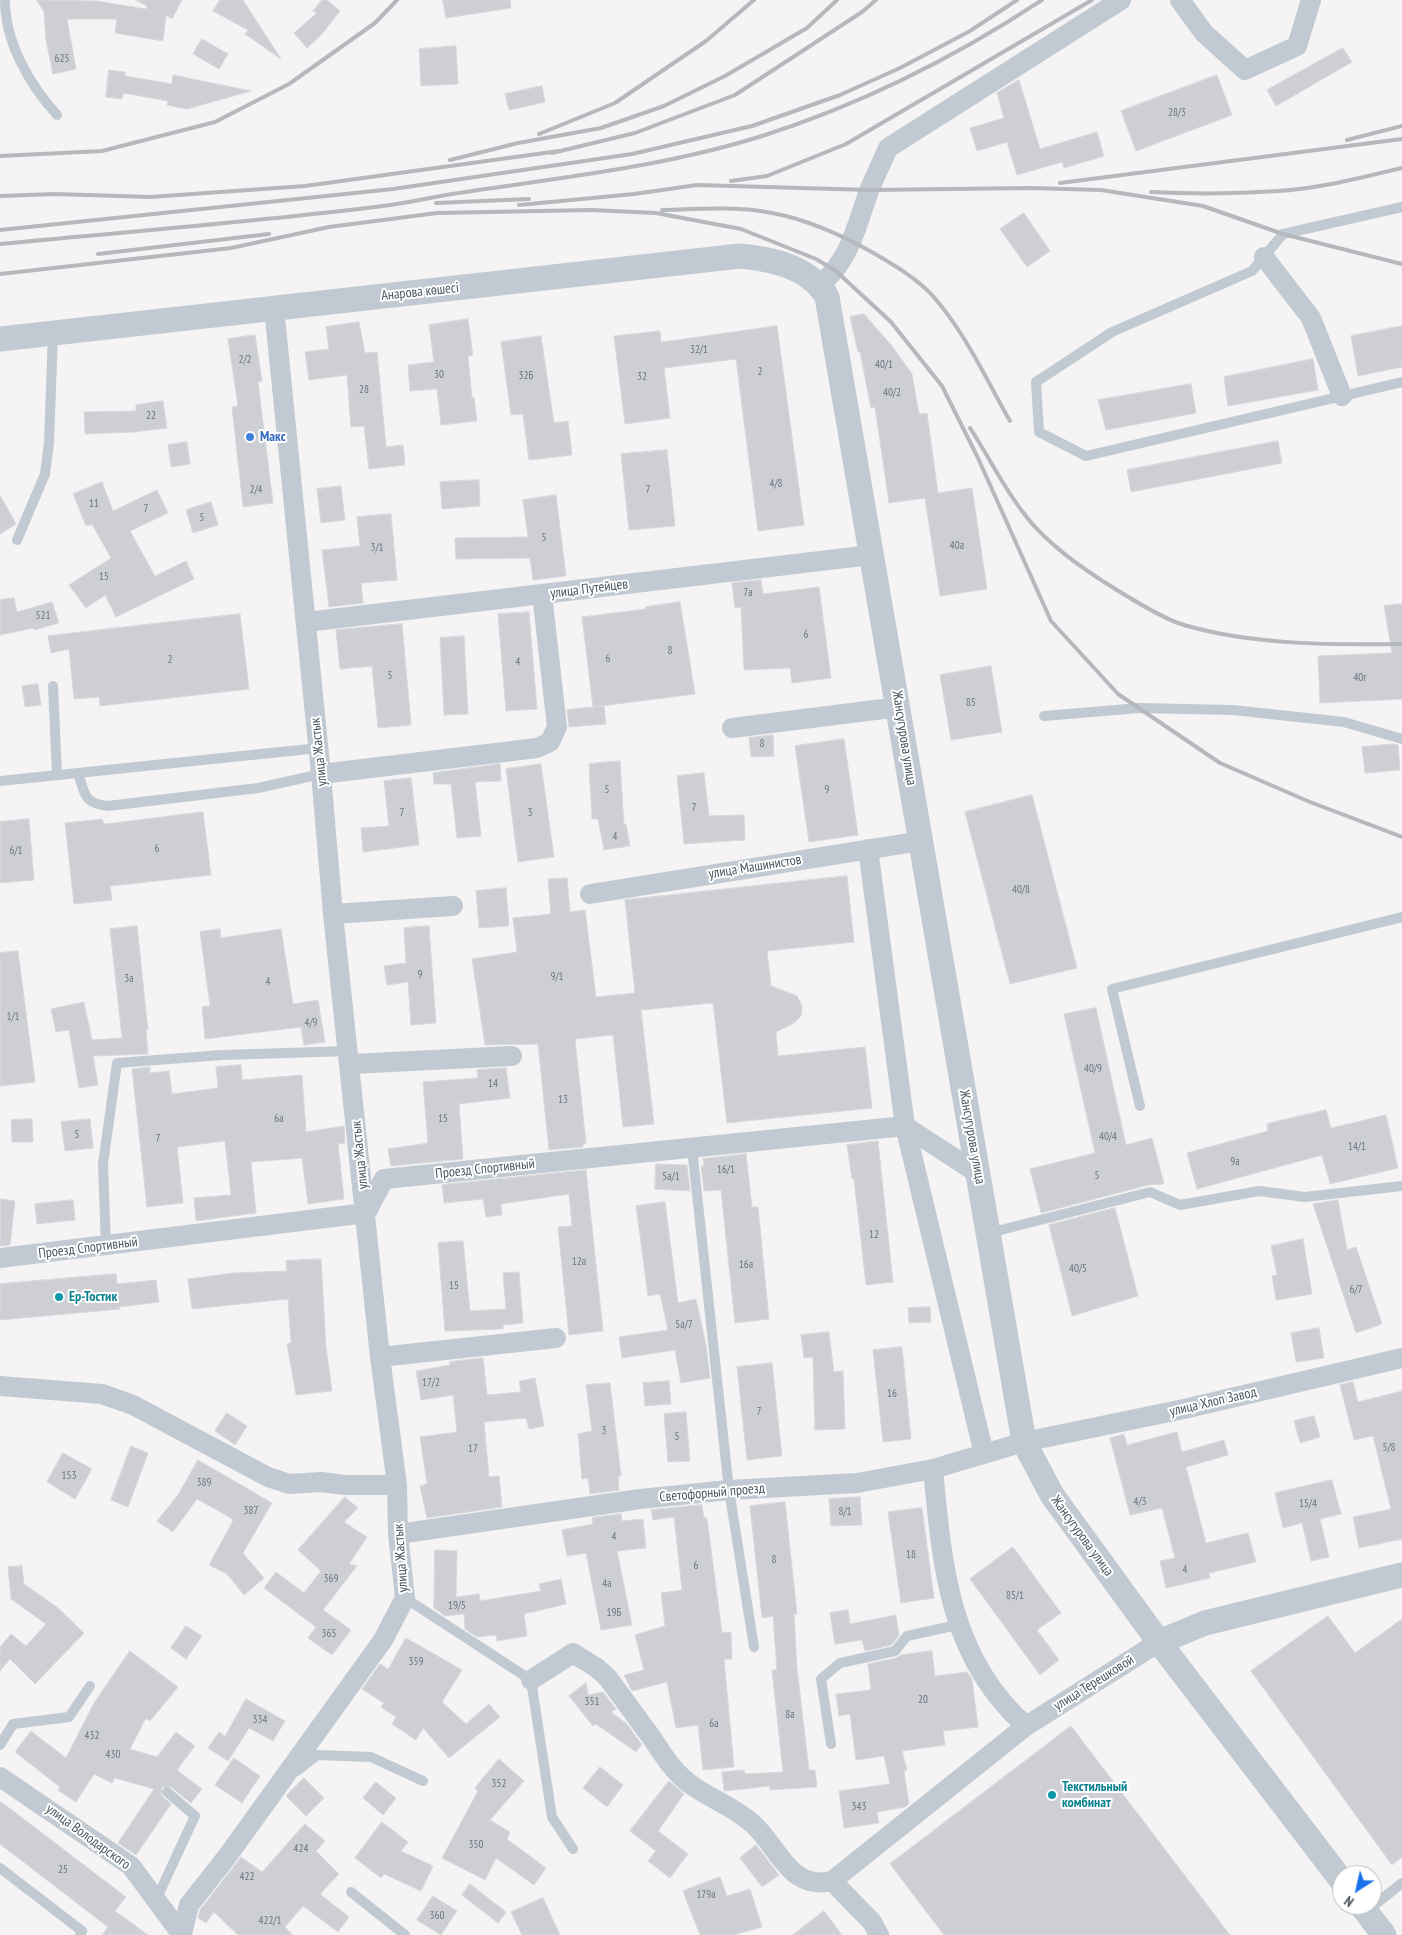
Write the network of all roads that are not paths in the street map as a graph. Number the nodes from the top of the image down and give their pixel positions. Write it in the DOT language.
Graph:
graph roads {
  1 [pos="5,0"];
  2 [pos="1121,0"];
  3 [pos="1180,0"];
  4 [pos="1311,0"];
  5 [pos="57,114"];
  6 [pos="1402,207"];
  7 [pos="1264,257"];
  8 [pos="824,291"];
  9 [pos="274,308"];
  10 [pos="53,333"];
  11 [pos="0,339"];
  12 [pos="1402,382"];
  13 [pos="1342,396"];
  14 [pos="17,540"];
  15 [pos="872,554"];
  16 [pos="542,594"];
  17 [pos="306,622"];
  18 [pos="54,686"];
  19 [pos="899,707"];
  20 [pos="1044,716"];
  21 [pos="732,728"];
  22 [pos="1402,738"];
  23 [pos="319,748"];
  24 [pos="78,773"];
  25 [pos="321,774"];
  26 [pos="57,775"];
  27 [pos="0,780"];
  28 [pos="921,841"];
  29 [pos="868,849"];
  30 [pos="590,894"];
  31 [pos="453,906"];
  32 [pos="333,914"];
  33 [pos="1402,917"];
  34 [pos="512,1056"];
  35 [pos="350,1057"];
  36 [pos="1140,1106"];
  37 [pos="905,1126"];
  38 [pos="692,1148"];
  39 [pos="978,1173"];
  40 [pos="1402,1186"];
  41 [pos="366,1213"];
  42 [pos="989,1233"];
  43 [pos="106,1246"];
  44 [pos="0,1258"];
  45 [pos="556,1338"];
  46 [pos="380,1357"];
  47 [pos="1402,1358"];
  48 [pos="0,1386"];
  49 [pos="1024,1442"];
  50 [pos="984,1454"];
  51 [pos="933,1469"];
  52 [pos="397,1485"];
  53 [pos="729,1490"];
  54 [pos="398,1534"];
  55 [pos="1402,1575"];
  56 [pos="405,1598"];
  57 [pos="958,1625"];
  58 [pos="1159,1642"];
  59 [pos="754,1647"];
  60 [pos="531,1680"];
  61 [pos="90,1686"];
  62 [pos="1026,1726"];
  63 [pos="830,1744"];
  64 [pos="0,1745"];
  65 [pos="0,1777"];
  66 [pos="423,1781"];
  67 [pos="278,1785"];
  68 [pos="167,1792"];
  69 [pos="573,1849"];
  70 [pos="0,1868"];
  71 [pos="1332,1868"];
  72 [pos="832,1881"];
  73 [pos="1402,1883"];
  74 [pos="351,1892"];
  75 [pos="1382,1896"];
  76 [pos="156,1900"];
  77 [pos="1368,1915"];
  78 [pos="80,1935"];
  79 [pos="182,1935"];
  80 [pos="405,1935"];
  81 [pos="879,1935"];
  82 [pos="1384,1935"];
  1 -- 5 [label="lane"];
  2 -- 8 [label="street"];
  3 -- 4 [label="street"];
  6 -- 7 [label="lane"];
  7 -- 13 [label="street"];
  7 -- 13 [label="lane"];
  8 -- 9 [label="street, Анарова көшесі"];
  8 -- 15 [label="street, Жансугурова улица"];
  9 -- 10 [label="street, Анарова көшесі"];
  9 -- 17 [label="street, улица Жастык"];
  10 -- 11 [label="street, Анарова көшесі"];
  10 -- 14 [label="lane"];
  12 -- 13 [label="lane"];
  15 -- 16 [label="street, улица Путейцев"];
  15 -- 19 [label="street, Жансугурова улица"];
  16 -- 17 [label="street, улица Путейцев"];
  16 -- 25 [label="street"];
  17 -- 23 [label="street, улица Жастык"];
  18 -- 26 [label="lane"];
  19 -- 21 [label="street"];
  19 -- 28 [label="street, Жансугурова улица"];
  20 -- 22 [label="lane"];
  23 -- 24 [label="lane"];
  23 -- 25 [label="street, улица Жастык"];
  24 -- 25 [label="lane"];
  24 -- 26 [label="lane"];
  25 -- 32 [label="street, улица Жастык"];
  26 -- 27 [label="lane"];
  28 -- 29 [label="street, улица Машинистов"];
  28 -- 39 [label="street, Жансугурова улица"];
  29 -- 30 [label="street, улица Машинистов"];
  29 -- 37 [label="street"];
  31 -- 32 [label="street"];
  32 -- 35 [label="street, улица Жастык"];
  33 -- 36 [label="lane"];
  34 -- 35 [label="street"];
  35 -- 41 [label="street, улица Жастык"];
  35 -- 43 [label="lane"];
  37 -- 38 [label="street, Проезд Спортивный"];
  37 -- 39 [label="street"];
  37 -- 50 [label="street"];
  38 -- 41 [label="street, Проезд Спортивный"];
  38 -- 53 [label="lane"];
  39 -- 42 [label="street, Жансугурова улица"];
  40 -- 42 [label="lane"];
  41 -- 43 [label="street, Проезд Спортивный"];
  41 -- 46 [label="street, улица Жастык"];
  42 -- 49 [label="street, Жансугурова улица"];
  43 -- 44 [label="street, Проезд Спортивный"];
  45 -- 46 [label="street"];
  46 -- 52 [label="street, улица Жастык"];
  47 -- 49 [label="street, улица Хлоп Завод"];
  48 -- 52 [label="street"];
  49 -- 50 [label="street, Светофорный проезд"];
  49 -- 58 [label="street, Жансугурова улица"];
  50 -- 51 [label="street, Светофорный проезд"];
  51 -- 53 [label="street, Светофорный проезд"];
  51 -- 57 [label="street"];
  52 -- 54 [label="street, улица Жастык"];
  53 -- 54 [label="street, Светофорный проезд"];
  53 -- 59 [label="lane"];
  54 -- 56 [label="street, улица Жастык"];
  55 -- 58 [label="street, улица Терешковой"];
  56 -- 60 [label="lane"];
  56 -- 67 [label="street, улица Жастык"];
  57 -- 62 [label="street"];
  57 -- 63 [label="lane"];
  58 -- 62 [label="street, улица Терешковой"];
  58 -- 71 [label="street, Жансугурова улица"];
  60 -- 69 [label="lane"];
  60 -- 72 [label="street"];
  61 -- 64 [label="lane"];
  62 -- 72 [label="street, улица Терешковой"];
  65 -- 76 [label="street, улица Володарского"];
  66 -- 67 [label="lane"];
  67 -- 79 [label="street, улица Жастык"];
  68 -- 76 [label="lane"];
  70 -- 78 [label="lane"];
  72 -- 81 [label="street"];
  73 -- 75 [label="lane"];
  74 -- 80 [label="lane"];
  76 -- 79 [label="street, улица Володарского"];
  77 -- 82 [label="street"];
}
